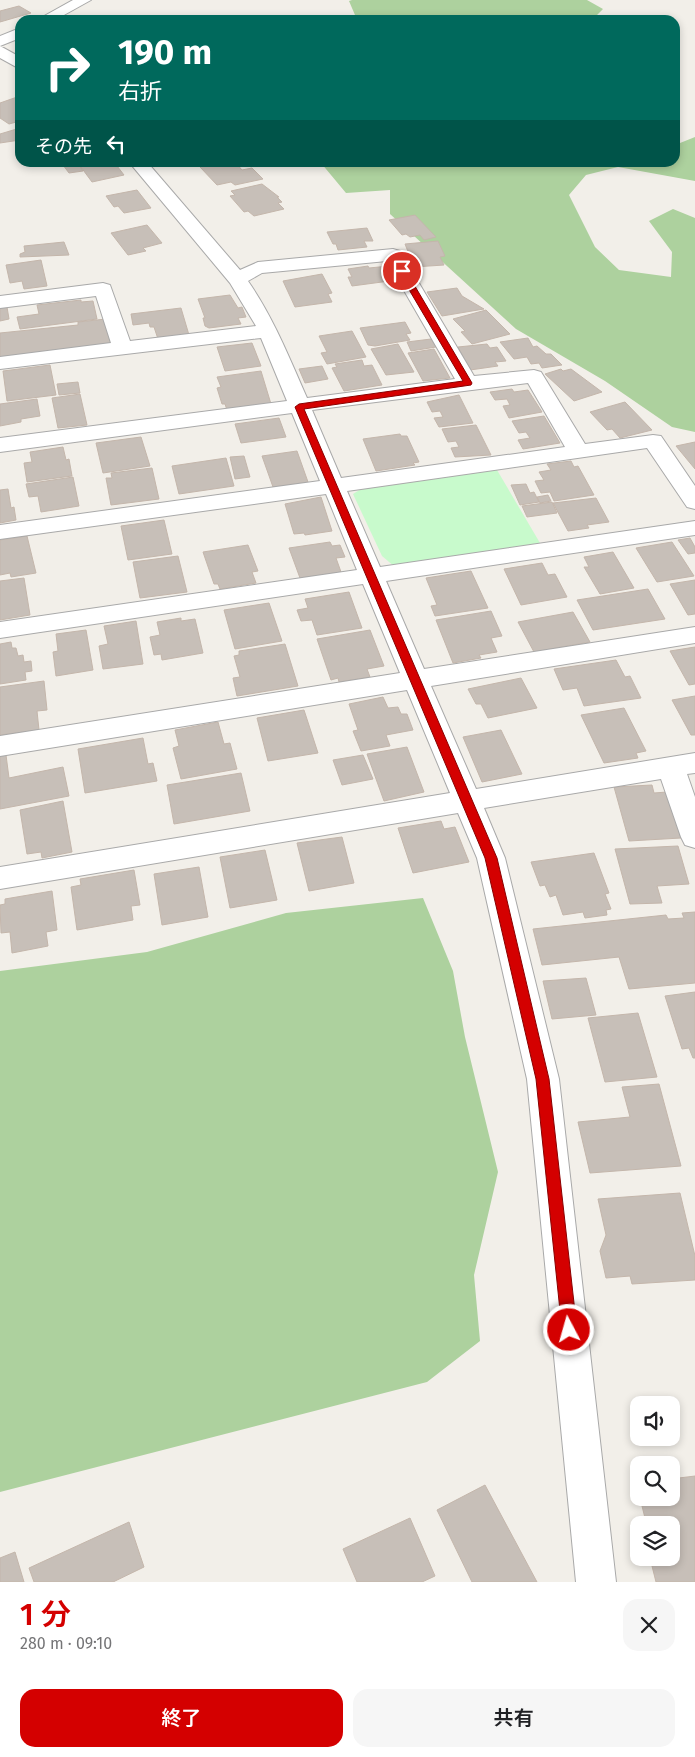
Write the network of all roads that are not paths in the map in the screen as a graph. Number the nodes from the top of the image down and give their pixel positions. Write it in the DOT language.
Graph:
graph roads {
  1 [pos="84,0"];
  2 [pos="54,15"];
  3 [pos="15,34"];
  4 [pos="0,42"];
  5 [pos="0,51"];
  6 [pos="15,61"];
  7 [pos="141,167"];
  8 [pos="237,280"];
  9 [pos="0,302"];
  10 [pos="268,331"];
  11 [pos="122,348"];
  12 [pos="0,363"];
  13 [pos="468,383"];
  14 [pos="299,407"];
  15 [pos="0,445"];
  16 [pos="579,452"];
  17 [pos="333,486"];
  18 [pos="695,502"];
  19 [pos="695,528"];
  20 [pos="0,532"];
  21 [pos="373,576"];
  22 [pos="0,630"];
  23 [pos="695,635"];
  24 [pos="415,680"];
  25 [pos="0,746"];
  26 [pos="683,765"];
  27 [pos="467,801"];
  28 [pos="695,837"];
  29 [pos="0,878"];
  30 [pos="596,1582"];
  1 -- 2 [label="street"];
  3 -- 4 [label="street"];
  5 -- 6 [label="street"];
  7 -- 8 [label="street"];
  8 -- 10 [label="street"];
  8 -- 13 [label="street"];
  9 -- 11 [label="street"];
  10 -- 11 [label="street"];
  10 -- 14 [label="street"];
  11 -- 12 [label="street"];
  13 -- 14 [label="street"];
  13 -- 16 [label="street"];
  14 -- 15 [label="street"];
  14 -- 17 [label="street"];
  16 -- 17 [label="street"];
  16 -- 18 [label="street"];
  17 -- 20 [label="street"];
  17 -- 21 [label="street"];
  19 -- 21 [label="street"];
  21 -- 22 [label="street"];
  21 -- 24 [label="street"];
  23 -- 24 [label="street"];
  24 -- 25 [label="street"];
  24 -- 27 [label="street"];
  26 -- 27 [label="street"];
  26 -- 28 [label="street"];
  27 -- 29 [label="street"];
  27 -- 30 [label="street"];
}
